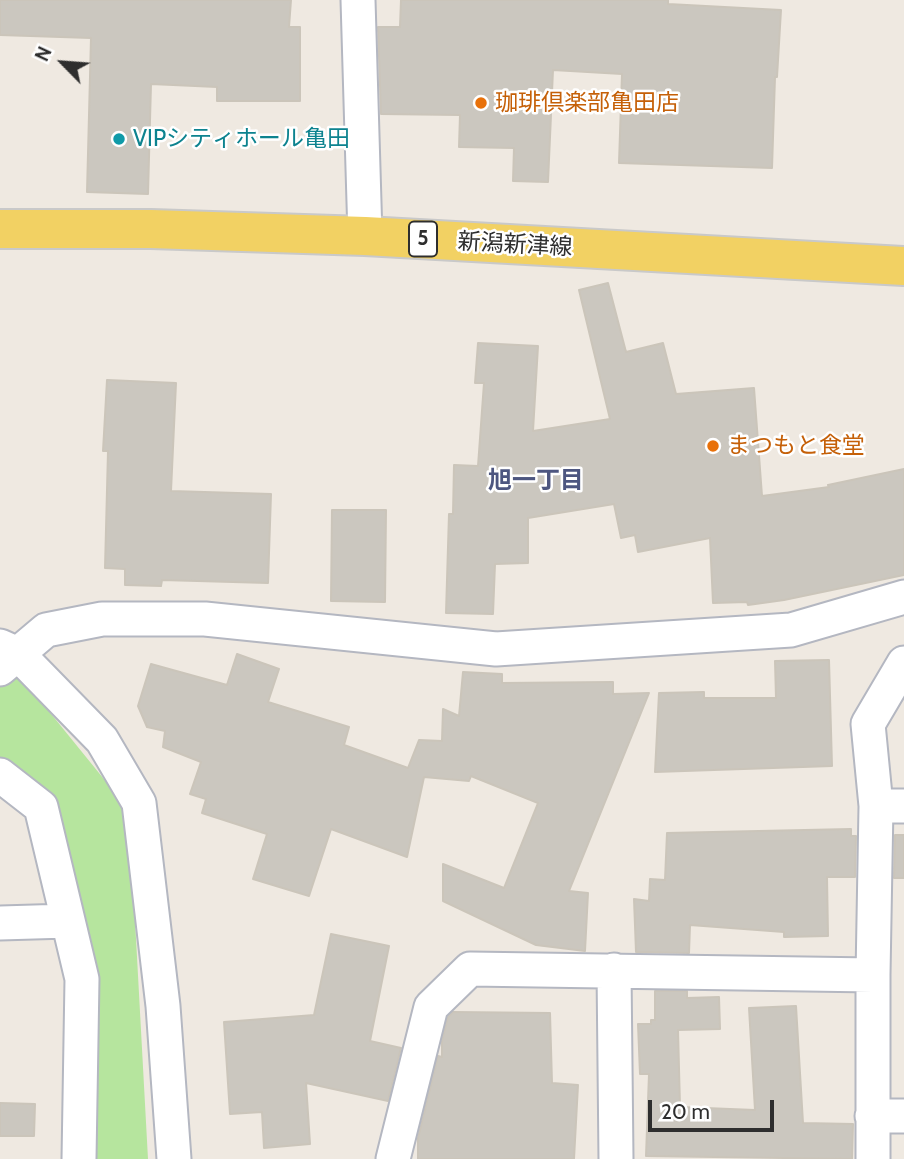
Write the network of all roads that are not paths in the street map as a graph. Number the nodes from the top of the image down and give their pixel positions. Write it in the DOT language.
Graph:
graph roads {
  1 [pos="358,0"];
  2 [pos="0,229"];
  3 [pos="365,236"];
  4 [pos="904,266"];
  5 [pos="904,597"];
  6 [pos="6,656"];
  7 [pos="904,663"];
  8 [pos="0,775"];
  9 [pos="890,806"];
  10 [pos="68,921"];
  11 [pos="0,923"];
  12 [pos="614,970"];
  13 [pos="873,975"];
  14 [pos="888,1116"];
  15 [pos="79,1159"];
  16 [pos="174,1159"];
  17 [pos="393,1159"];
  18 [pos="616,1159"];
  19 [pos="873,1159"];
  1 -- 3 [label="street"];
  2 -- 3 [label="main road, 新潟新津線 / 5"];
  3 -- 4 [label="main road, 新潟新津線 / 5"];
  5 -- 6 [label="street"];
  6 -- 16 [label="street"];
  7 -- 9 [label="street"];
  8 -- 10 [label="street"];
  9 -- 13 [label="street"];
  10 -- 11 [label="street"];
  10 -- 15 [label="street"];
  12 -- 13 [label="street"];
  12 -- 17 [label="street"];
  12 -- 18 [label="street"];
  13 -- 14 [label="street"];
  14 -- 19 [label="street"];
}
